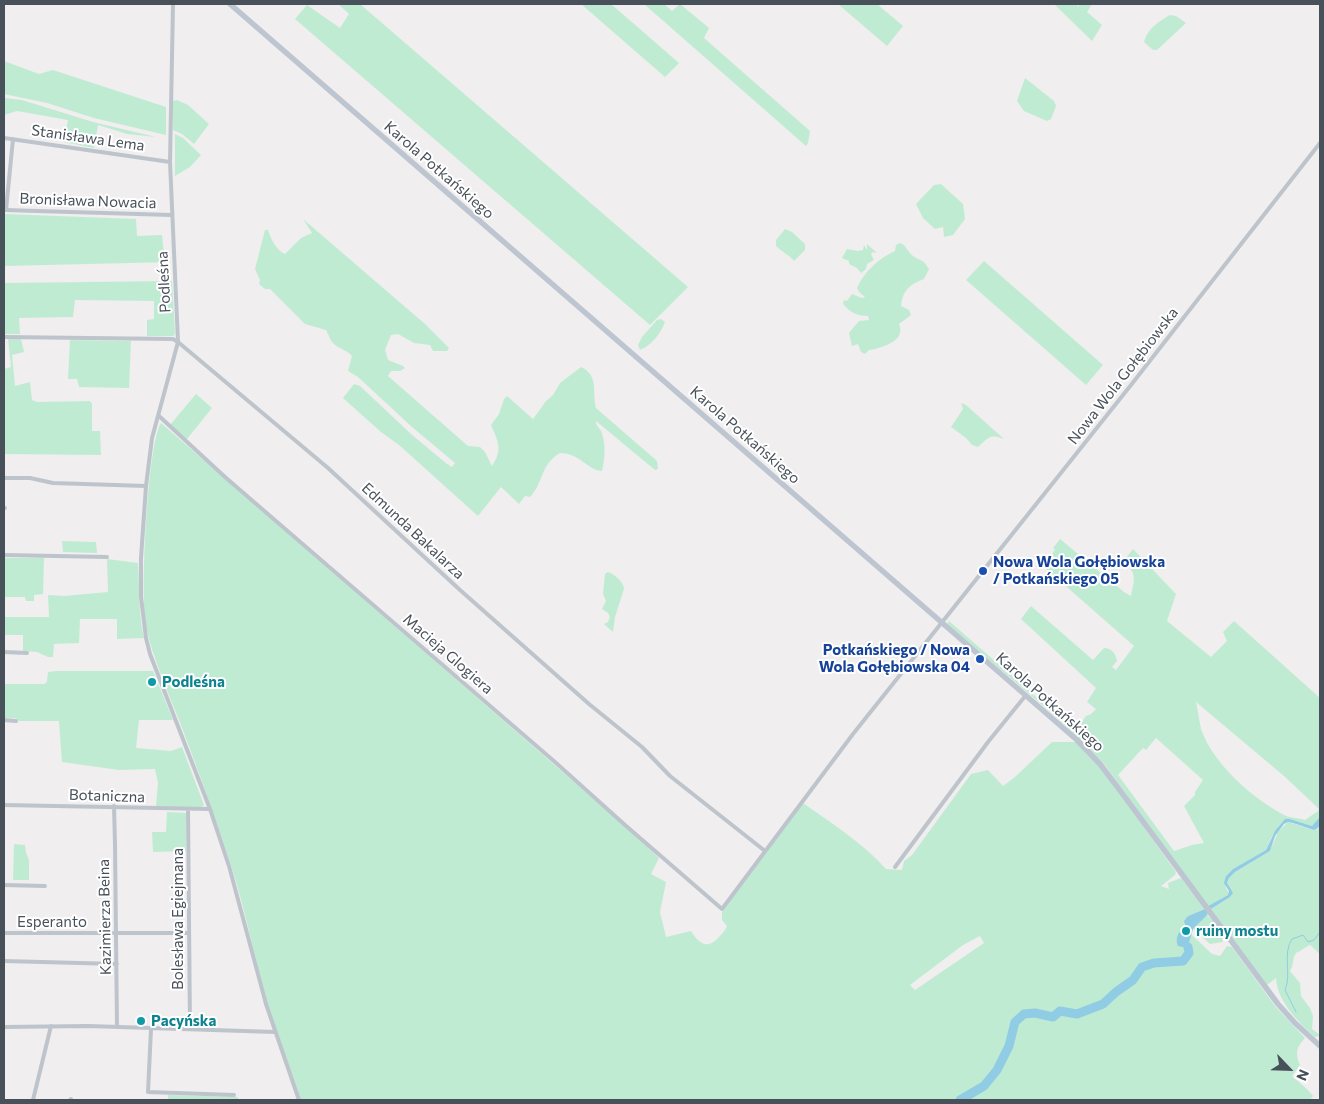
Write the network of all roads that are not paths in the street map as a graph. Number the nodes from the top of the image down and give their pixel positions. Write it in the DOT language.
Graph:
graph roads {
  1 [pos="173,4"];
  2 [pos="230,4"];
  3 [pos="4,138"];
  4 [pos="13,138"];
  5 [pos="1320,143"];
  6 [pos="170,162"];
  7 [pos="5,210"];
  8 [pos="172,215"];
  9 [pos="4,336"];
  10 [pos="178,342"];
  11 [pos="158,416"];
  12 [pos="4,478"];
  13 [pos="146,486"];
  14 [pos="4,556"];
  15 [pos="107,557"];
  16 [pos="942,622"];
  17 [pos="4,652"];
  18 [pos="27,653"];
  19 [pos="1026,695"];
  20 [pos="4,720"];
  21 [pos="16,721"];
  22 [pos="4,805"];
  23 [pos="114,806"];
  24 [pos="210,809"];
  25 [pos="188,810"];
  26 [pos="765,851"];
  27 [pos="895,867"];
  28 [pos="4,885"];
  29 [pos="45,886"];
  30 [pos="722,909"];
  31 [pos="116,933"];
  32 [pos="189,933"];
  33 [pos="4,934"];
  34 [pos="4,961"];
  35 [pos="117,964"];
  36 [pos="4,1026"];
  37 [pos="51,1026"];
  38 [pos="117,1027"];
  39 [pos="151,1029"];
  40 [pos="190,1029"];
  41 [pos="275,1032"];
  42 [pos="1320,1046"];
  43 [pos="234,1095"];
  44 [pos="33,1100"];
  45 [pos="298,1100"];
  1 -- 6 [label="street, Podleśna"];
  2 -- 16 [label="street, Karola Potkańskiego"];
  3 -- 4 [label="street, Stanisława Lema"];
  4 -- 6 [label="street, Stanisława Lema"];
  4 -- 7 [label="street"];
  5 -- 16 [label="street, Nowa Wola Gołębiowska"];
  6 -- 8 [label="street, Podleśna"];
  7 -- 8 [label="street, Bronisława Nowacia"];
  8 -- 10 [label="street, Podleśna"];
  9 -- 10 [label="street"];
  10 -- 11 [label="street, Podleśna"];
  10 -- 26 [label="street, Edmunda Bakalarza"];
  11 -- 13 [label="street, Podleśna"];
  11 -- 30 [label="street, Macieja Glogiera"];
  12 -- 13 [label="street"];
  13 -- 24 [label="street, Podleśna"];
  14 -- 15 [label="street"];
  16 -- 19 [label="street, Karola Potkańskiego"];
  16 -- 26 [label="street, Nowa Wola Gołębiowska"];
  17 -- 18 [label="street"];
  19 -- 27 [label="street"];
  19 -- 42 [label="street, Karola Potkańskiego"];
  20 -- 21 [label="street"];
  22 -- 23 [label="street, Botaniczna"];
  23 -- 25 [label="street, Botaniczna"];
  23 -- 31 [label="street, Kazimierza Beina"];
  24 -- 25 [label="street, Botaniczna"];
  24 -- 41 [label="street, Podleśna"];
  25 -- 32 [label="street, Bolesława Egiejmana"];
  26 -- 30 [label="street, Nowa Wola Gołębiowska"];
  28 -- 29 [label="street"];
  31 -- 32 [label="street, Esperanto"];
  31 -- 33 [label="street, Esperanto"];
  31 -- 35 [label="street, Kazimierza Beina"];
  32 -- 40 [label="street, Bolesława Egiejmana"];
  34 -- 35 [label="street"];
  35 -- 38 [label="street, Kazimierza Beina"];
  36 -- 37 [label="street"];
  37 -- 38 [label="street"];
  37 -- 44 [label="street"];
  38 -- 39 [label="street"];
  39 -- 40 [label="street"];
  39 -- 43 [label="street"];
  40 -- 41 [label="street"];
  41 -- 45 [label="street, Podleśna"];
}
